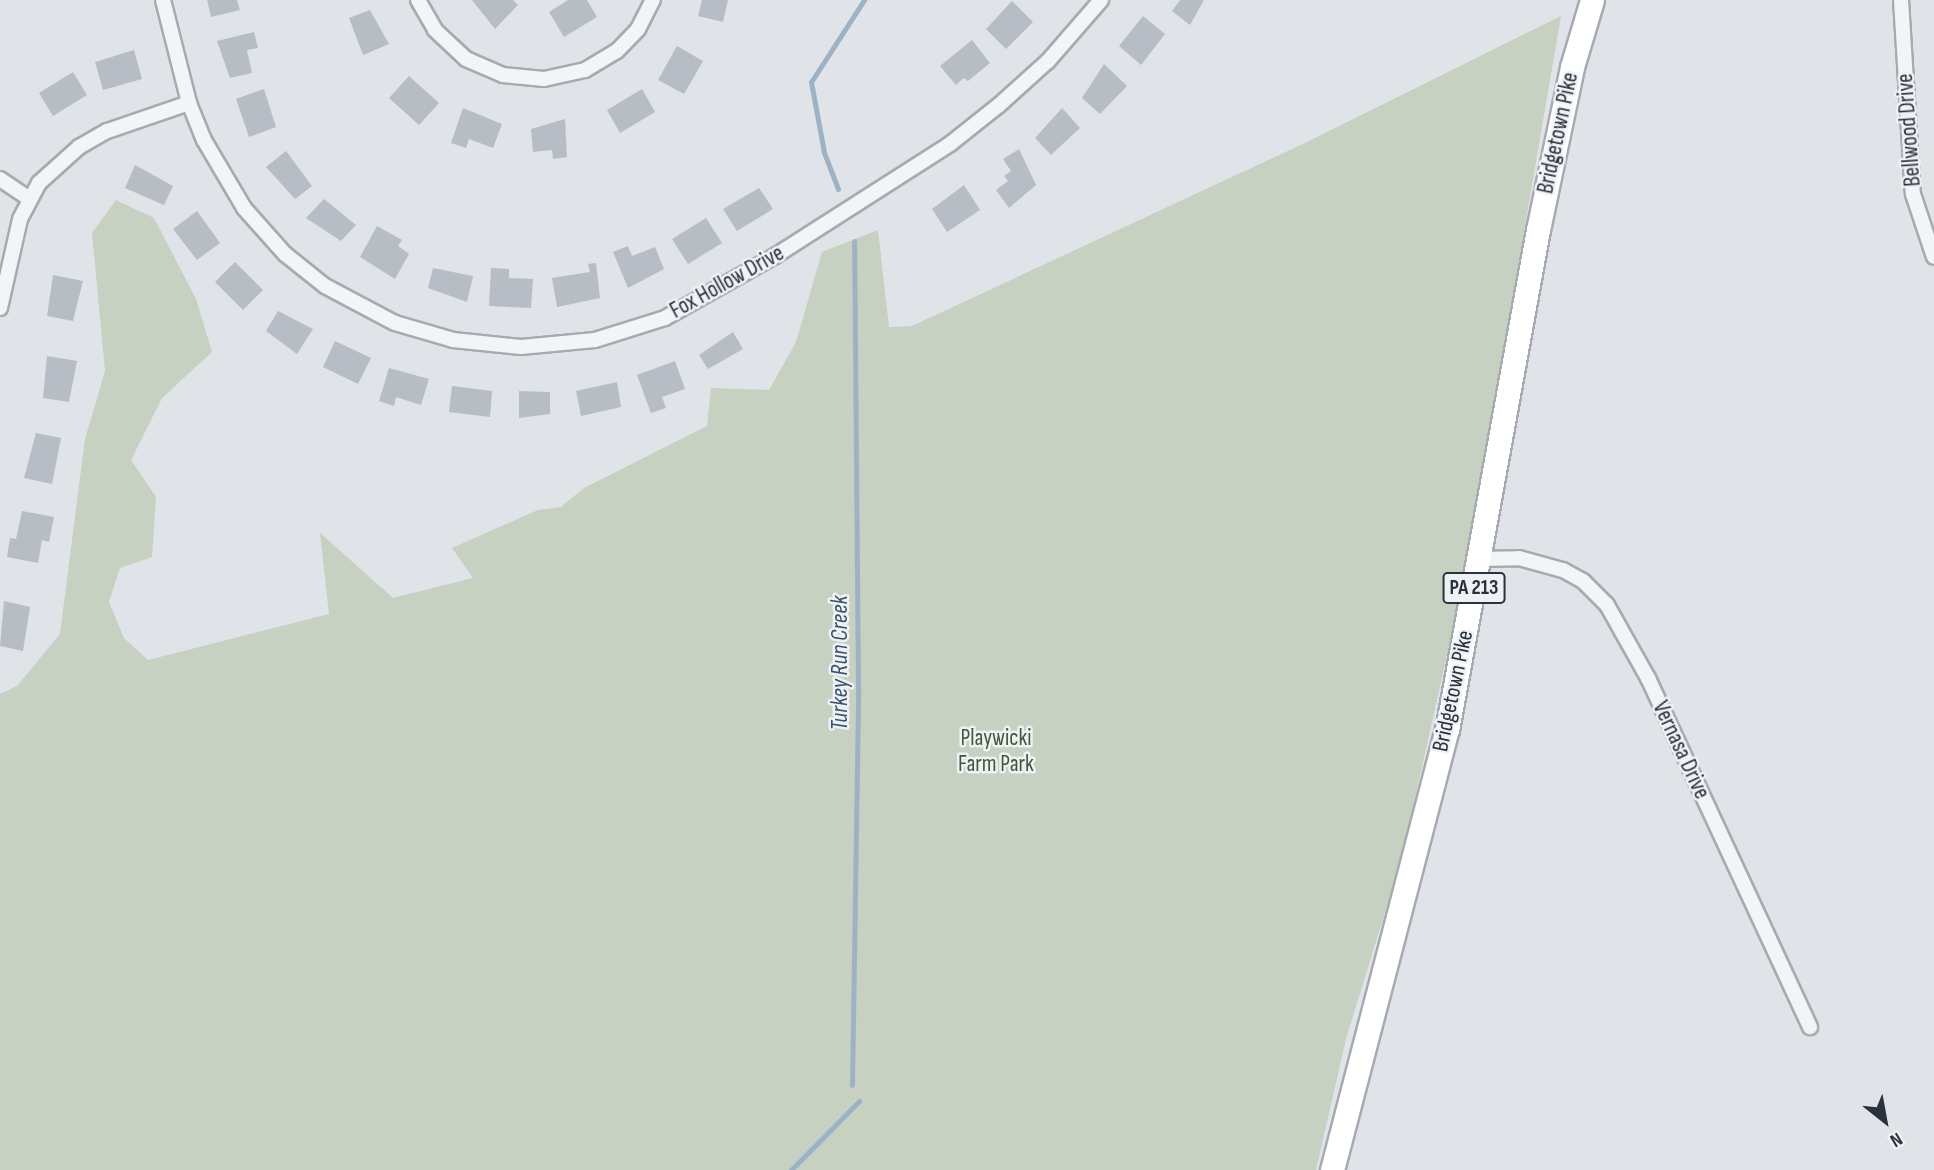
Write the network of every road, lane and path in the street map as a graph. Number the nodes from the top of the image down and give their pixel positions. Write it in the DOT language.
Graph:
graph roads {
  1 [pos="163,0"];
  2 [pos="418,0"];
  3 [pos="653,0"];
  4 [pos="1101,0"];
  5 [pos="1592,0"];
  6 [pos="1901,0"];
  7 [pos="189,103"];
  8 [pos="0,179"];
  9 [pos="28,198"];
  10 [pos="1934,257"];
  11 [pos="0,308"];
  12 [pos="1480,559"];
  13 [pos="1810,1027"];
  14 [pos="1332,1170"];
  1 -- 7 [label="street, Fox Hollow Drive"];
  2 -- 3 [label="street"];
  4 -- 7 [label="street, Fox Hollow Drive"];
  5 -- 12 [label="main road, Bridgetown Pike / PA 213"];
  6 -- 10 [label="street, Bellwood Drive"];
  7 -- 9 [label="street"];
  8 -- 9 [label="street"];
  9 -- 11 [label="street"];
  12 -- 13 [label="street, Vernasa Drive"];
  12 -- 14 [label="main road, Bridgetown Pike / PA 213"];
}
